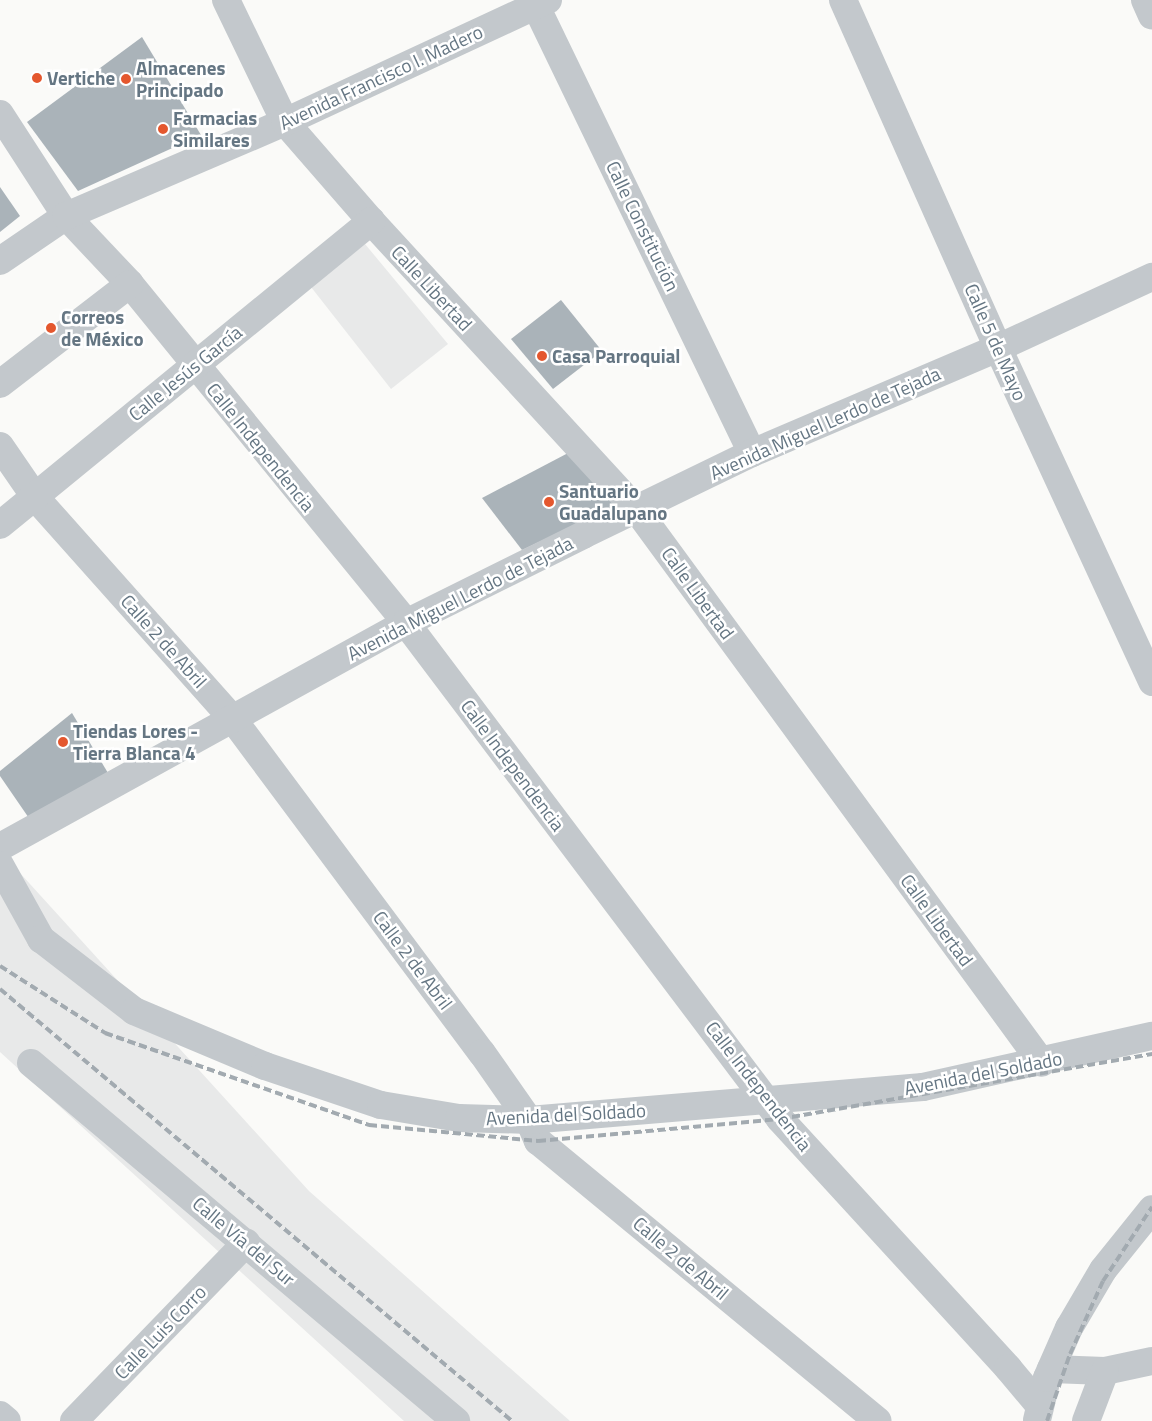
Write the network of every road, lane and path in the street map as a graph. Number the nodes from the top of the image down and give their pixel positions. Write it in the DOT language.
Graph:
graph roads {
  1 [pos="226,0"];
  2 [pos="843,0"];
  3 [pos="1145,0"];
  4 [pos="539,2"];
  5 [pos="1152,16"];
  6 [pos="0,114"];
  7 [pos="285,122"];
  8 [pos="66,216"];
  9 [pos="371,221"];
  10 [pos="0,261"];
  11 [pos="1152,277"];
  12 [pos="130,284"];
  13 [pos="998,348"];
  14 [pos="194,365"];
  15 [pos="0,384"];
  16 [pos="0,446"];
  17 [pos="752,453"];
  18 [pos="35,497"];
  19 [pos="637,510"];
  20 [pos="0,525"];
  21 [pos="406,623"];
  22 [pos="1152,682"];
  23 [pos="232,718"];
  24 [pos="0,847"];
  25 [pos="0,865"];
  26 [pos="1152,1036"];
  27 [pos="31,1063"];
  28 [pos="1042,1063"];
  29 [pos="766,1099"];
  30 [pos="529,1120"];
  31 [pos="1152,1209"];
  32 [pos="246,1243"];
  33 [pos="1152,1361"];
  34 [pos="1051,1369"];
  35 [pos="1105,1371"];
  36 [pos="1038,1413"];
  37 [pos="0,1415"];
  38 [pos="7,1421"];
  39 [pos="74,1421"];
  40 [pos="456,1421"];
  41 [pos="878,1421"];
  42 [pos="1086,1421"];
  1 -- 7 [label="street, Calle Libertad"];
  2 -- 13 [label="street, Calle 5 de Mayo"];
  3 -- 5 [label="street"];
  4 -- 7 [label="street, Avenida Francisco I. Madero"];
  4 -- 17 [label="street, Calle Constitución"];
  6 -- 8 [label="street, Calle Independencia"];
  7 -- 8 [label="street, Avenida Francisco I. Madero"];
  7 -- 9 [label="street, Calle Libertad"];
  8 -- 10 [label="street, Avenida Francisco I. Madero"];
  8 -- 12 [label="street, Calle Independencia"];
  9 -- 14 [label="street, Calle Jesús García"];
  9 -- 19 [label="street, Calle Libertad"];
  11 -- 13 [label="street, Avenida Miguel Lerdo de Tejada"];
  12 -- 14 [label="street, Calle Independencia"];
  12 -- 15 [label="street"];
  13 -- 17 [label="street, Avenida Miguel Lerdo de Tejada"];
  13 -- 22 [label="street, Calle 5 de Mayo"];
  14 -- 18 [label="street, Calle Jesús García"];
  14 -- 21 [label="street, Calle Independencia"];
  16 -- 18 [label="street, Calle 2 de Abril"];
  17 -- 19 [label="street, Avenida Miguel Lerdo de Tejada"];
  18 -- 20 [label="street, Calle Jesús García"];
  18 -- 23 [label="street, Calle 2 de Abril"];
  19 -- 21 [label="street, Avenida Miguel Lerdo de Tejada"];
  19 -- 28 [label="street, Calle Libertad"];
  21 -- 23 [label="street, Avenida Miguel Lerdo de Tejada"];
  21 -- 29 [label="street, Calle Independencia"];
  23 -- 24 [label="street, Avenida Miguel Lerdo de Tejada"];
  23 -- 30 [label="street, Calle 2 de Abril"];
  25 -- 30 [label="street, Avenida del Soldado"];
  26 -- 28 [label="street, Avenida del Soldado"];
  27 -- 32 [label="street, Calle Vía del Sur"];
  28 -- 29 [label="street, Avenida del Soldado"];
  29 -- 30 [label="street, Avenida del Soldado"];
  29 -- 36 [label="street, Calle Independencia"];
  30 -- 41 [label="street, Calle 2 de Abril"];
  31 -- 34 [label="street"];
  32 -- 39 [label="street, Calle Luis Corro"];
  32 -- 40 [label="street, Calle Vía del Sur"];
  33 -- 35 [label="street"];
  34 -- 35 [label="street"];
  34 -- 36 [label="street"];
  35 -- 42 [label="street"];
  37 -- 38 [label="street"];
}
